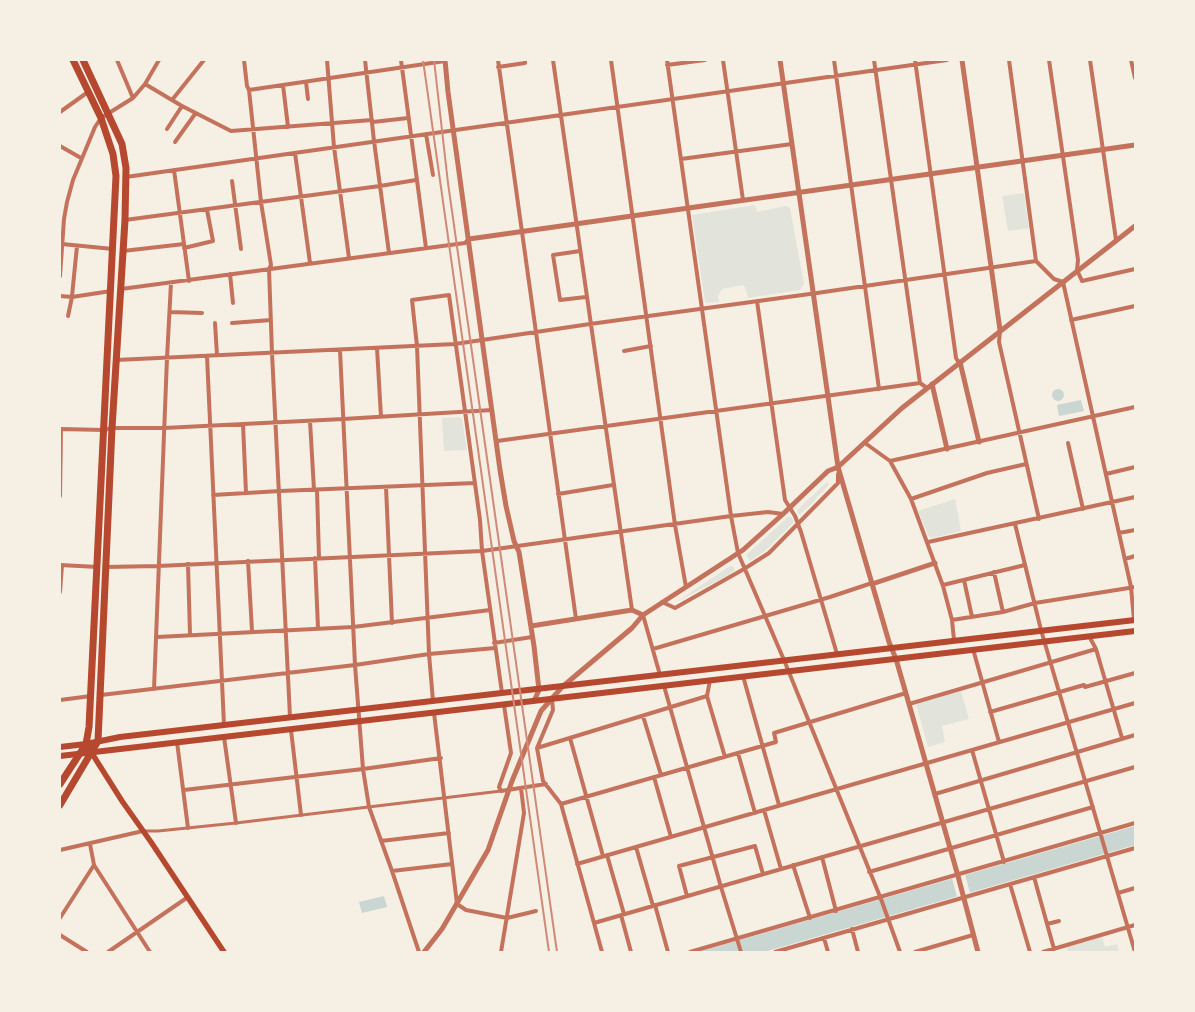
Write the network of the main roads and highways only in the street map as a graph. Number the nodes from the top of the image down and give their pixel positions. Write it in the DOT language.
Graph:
graph roads {
  1 [pos="73,60"];
  2 [pos="83,60"];
  3 [pos="1134,620"];
  4 [pos="1135,632"];
  5 [pos="98,741"];
  6 [pos="86,744"];
  7 [pos="60,747"];
  8 [pos="92,752"];
  9 [pos="80,754"];
  10 [pos="60,756"];
  11 [pos="60,784"];
  12 [pos="60,805"];
  13 [pos="224,952"];
  1 -- 6 [label="highway"];
  2 -- 5 [label="highway"];
  3 -- 5 [label="main road"];
  4 -- 8 [label="main road"];
  5 -- 6 [label="main road"];
  5 -- 8 [label="highway"];
  6 -- 7 [label="main road"];
  6 -- 8 [label="main road"];
  6 -- 9 [label="highway"];
  8 -- 9 [label="main road"];
  8 -- 12 [label="highway"];
  8 -- 13 [label="main road"];
  9 -- 10 [label="main road"];
  9 -- 11 [label="highway"];
}
